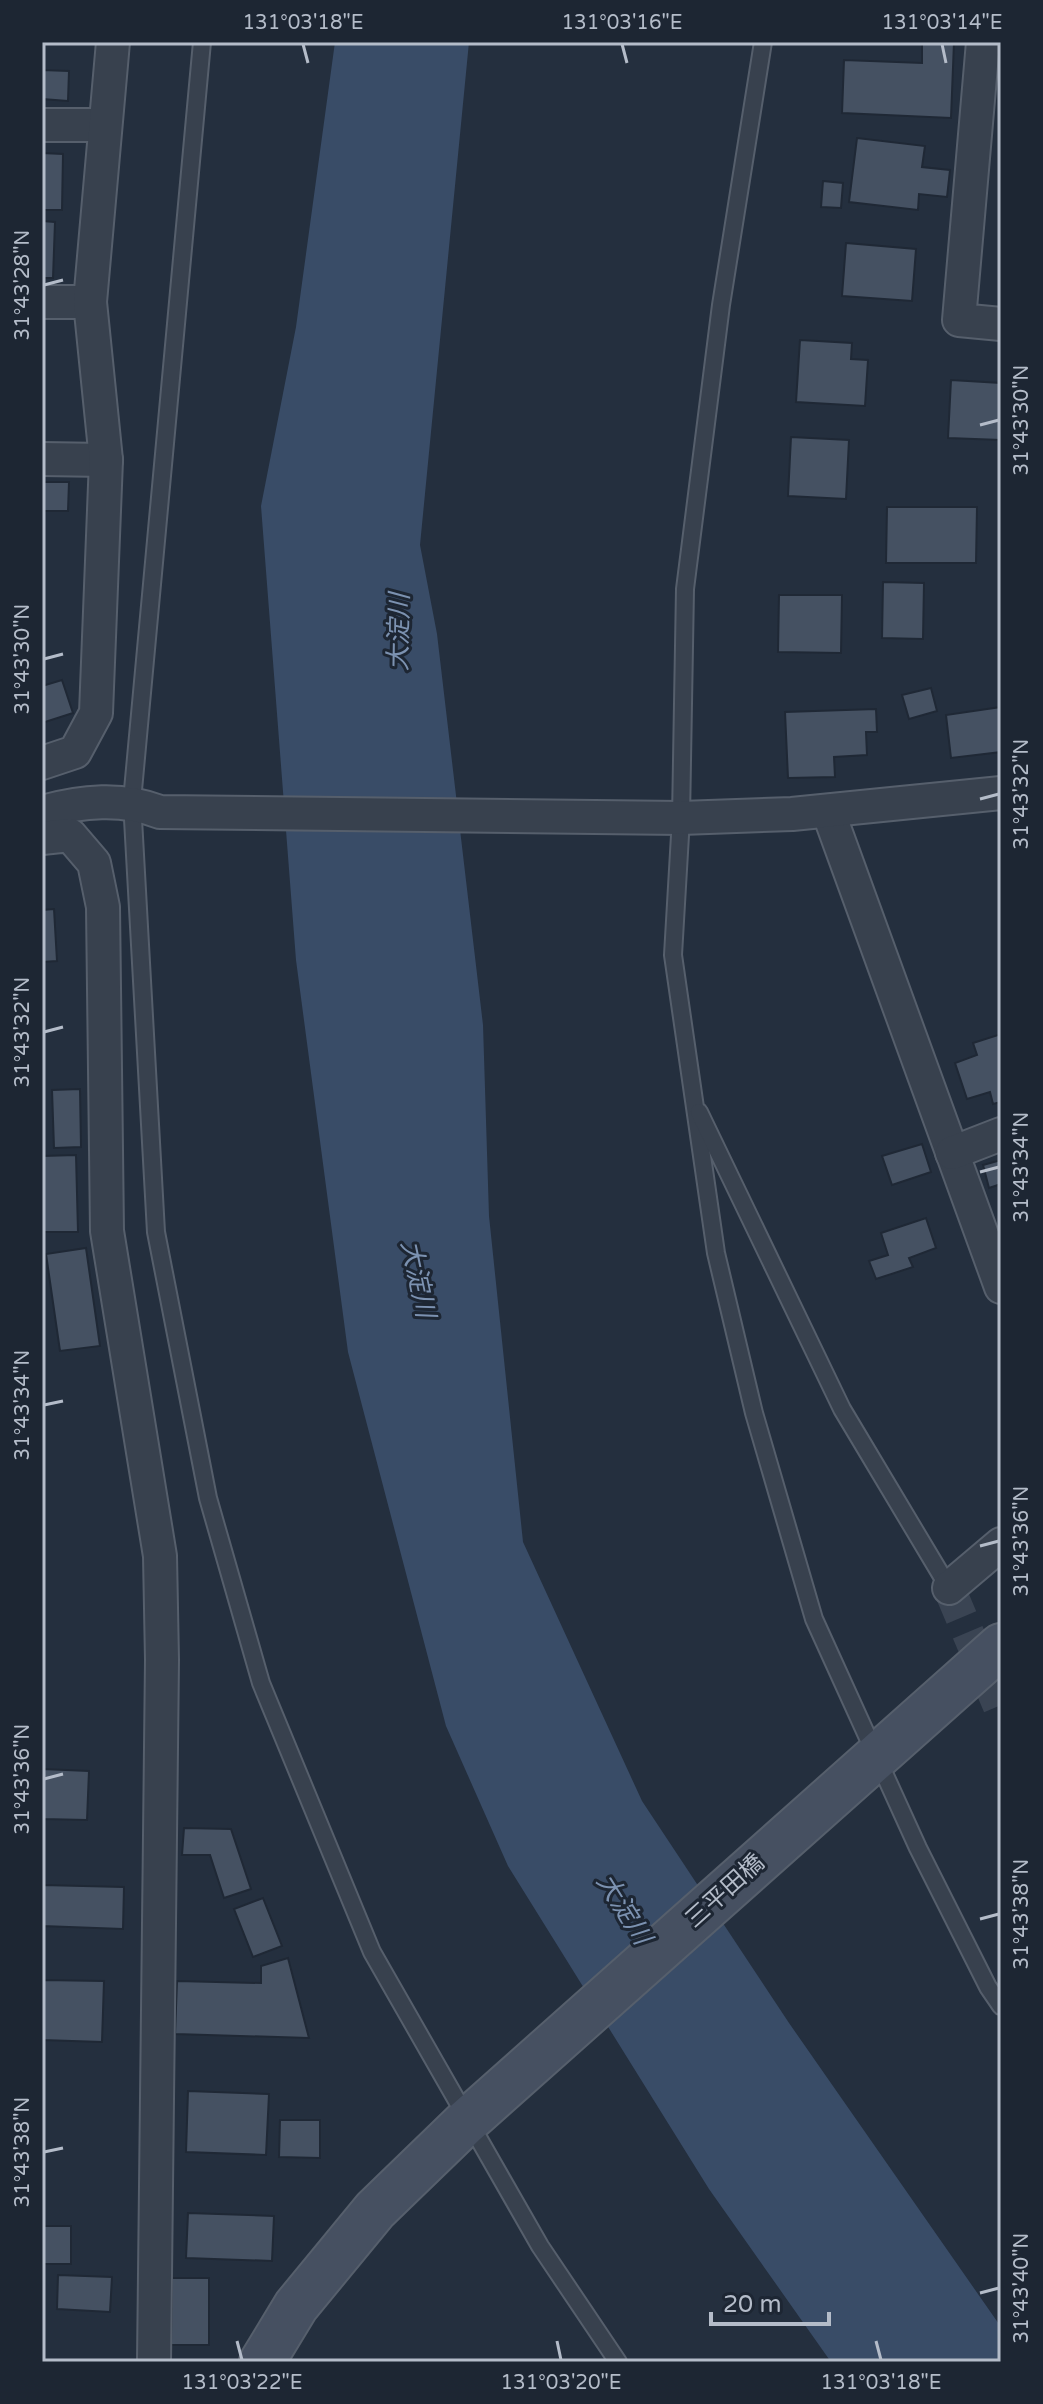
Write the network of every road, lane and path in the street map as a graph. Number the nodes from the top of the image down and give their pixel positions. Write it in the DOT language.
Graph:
graph roads {
  1 [pos="113,42"];
  2 [pos="202,42"];
  3 [pos="763,42"];
  4 [pos="983,42"];
  5 [pos="42,125"];
  6 [pos="105,125"];
  7 [pos="42,302"];
  8 [pos="90,302"];
  9 [pos="1001,324"];
  10 [pos="42,459"];
  11 [pos="106,460"];
  12 [pos="42,763"];
  13 [pos="1001,793"];
  14 [pos="146,806"];
  15 [pos="828,811"];
  16 [pos="42,812"];
  17 [pos="681,818"];
  18 [pos="42,838"];
  19 [pos="691,1094"];
  20 [pos="1001,1134"];
  21 [pos="952,1153"];
  22 [pos="1001,1287"];
  23 [pos="1001,1544"];
  24 [pos="949,1588"];
  25 [pos="1001,1646"];
  26 [pos="875,1756"];
  27 [pos="1001,2006"];
  28 [pos="466,2122"];
  29 [pos="154,2362"];
  30 [pos="262,2362"];
  31 [pos="618,2362"];
  1 -- 6 [label="street"];
  2 -- 14 [label="lane"];
  3 -- 17 [label="lane"];
  4 -- 9 [label="street"];
  5 -- 6 [label="street"];
  6 -- 8 [label="street"];
  7 -- 8 [label="street"];
  8 -- 11 [label="street"];
  10 -- 11 [label="street"];
  11 -- 12 [label="street"];
  13 -- 15 [label="street"];
  14 -- 16 [label="street"];
  14 -- 17 [label="street"];
  14 -- 28 [label="lane"];
  15 -- 17 [label="street"];
  15 -- 21 [label="street"];
  17 -- 19 [label="lane"];
  18 -- 29 [label="street"];
  19 -- 24 [label="lane"];
  19 -- 26 [label="lane"];
  20 -- 21 [label="street"];
  21 -- 22 [label="street"];
  23 -- 24 [label="street"];
  25 -- 26 [label="street, 三平田橋"];
  26 -- 27 [label="lane"];
  26 -- 28 [label="street, 三平田橋"];
  28 -- 30 [label="street, 三平田橋"];
  28 -- 31 [label="lane"];
}
